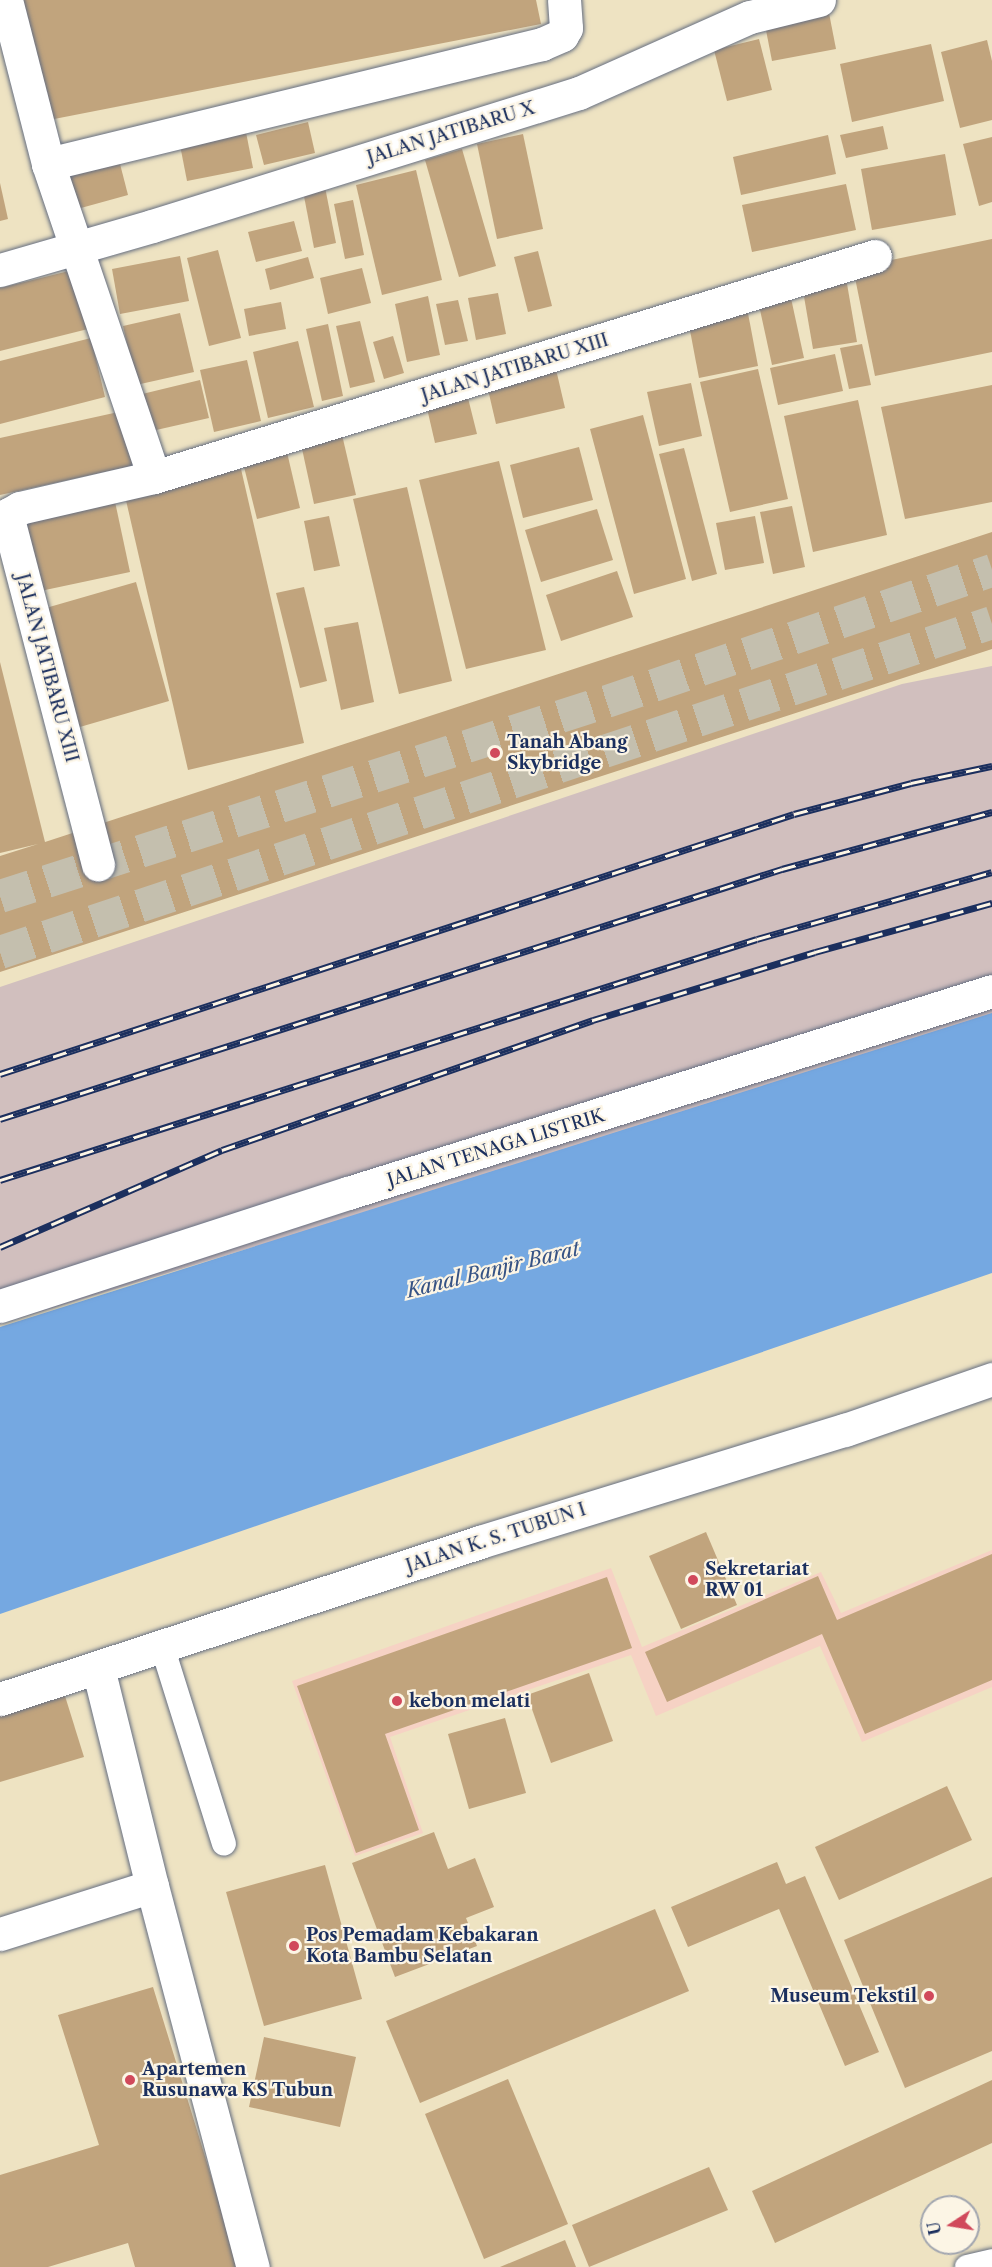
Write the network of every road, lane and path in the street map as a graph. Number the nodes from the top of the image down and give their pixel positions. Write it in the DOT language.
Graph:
graph roads {
  1 [pos="6,0"];
  2 [pos="564,0"];
  3 [pos="819,0"];
  4 [pos="48,164"];
  5 [pos="76,247"];
  6 [pos="875,256"];
  7 [pos="0,270"];
  8 [pos="154,477"];
  9 [pos="98,864"];
  10 [pos="992,991"];
  11 [pos="0,1306"];
  12 [pos="992,1379"];
  13 [pos="162,1646"];
  14 [pos="98,1668"];
  15 [pos="0,1699"];
  16 [pos="224,1844"];
  17 [pos="152,1886"];
  18 [pos="0,1934"];
  19 [pos="992,2261"];
  20 [pos="253,2267"];
  21 [pos="967,2267"];
  1 -- 4 [label="street"];
  2 -- 4 [label="street"];
  3 -- 5 [label="street, JALAN JATIBARU X"];
  4 -- 5 [label="street"];
  5 -- 7 [label="street, JALAN JATIBARU X"];
  5 -- 8 [label="street"];
  6 -- 8 [label="street, JALAN JATIBARU XIII"];
  8 -- 9 [label="street, JALAN JATIBARU XIII"];
  10 -- 11 [label="street, JALAN TENAGA LISTRIK"];
  12 -- 13 [label="street, JALAN K. S. TUBUN I"];
  13 -- 14 [label="street, JALAN K. S. TUBUN I"];
  13 -- 16 [label="lane"];
  14 -- 15 [label="street, JALAN K. S. TUBUN I"];
  14 -- 17 [label="street"];
  17 -- 18 [label="street"];
  17 -- 20 [label="street"];
  19 -- 21 [label="lane"];
}
